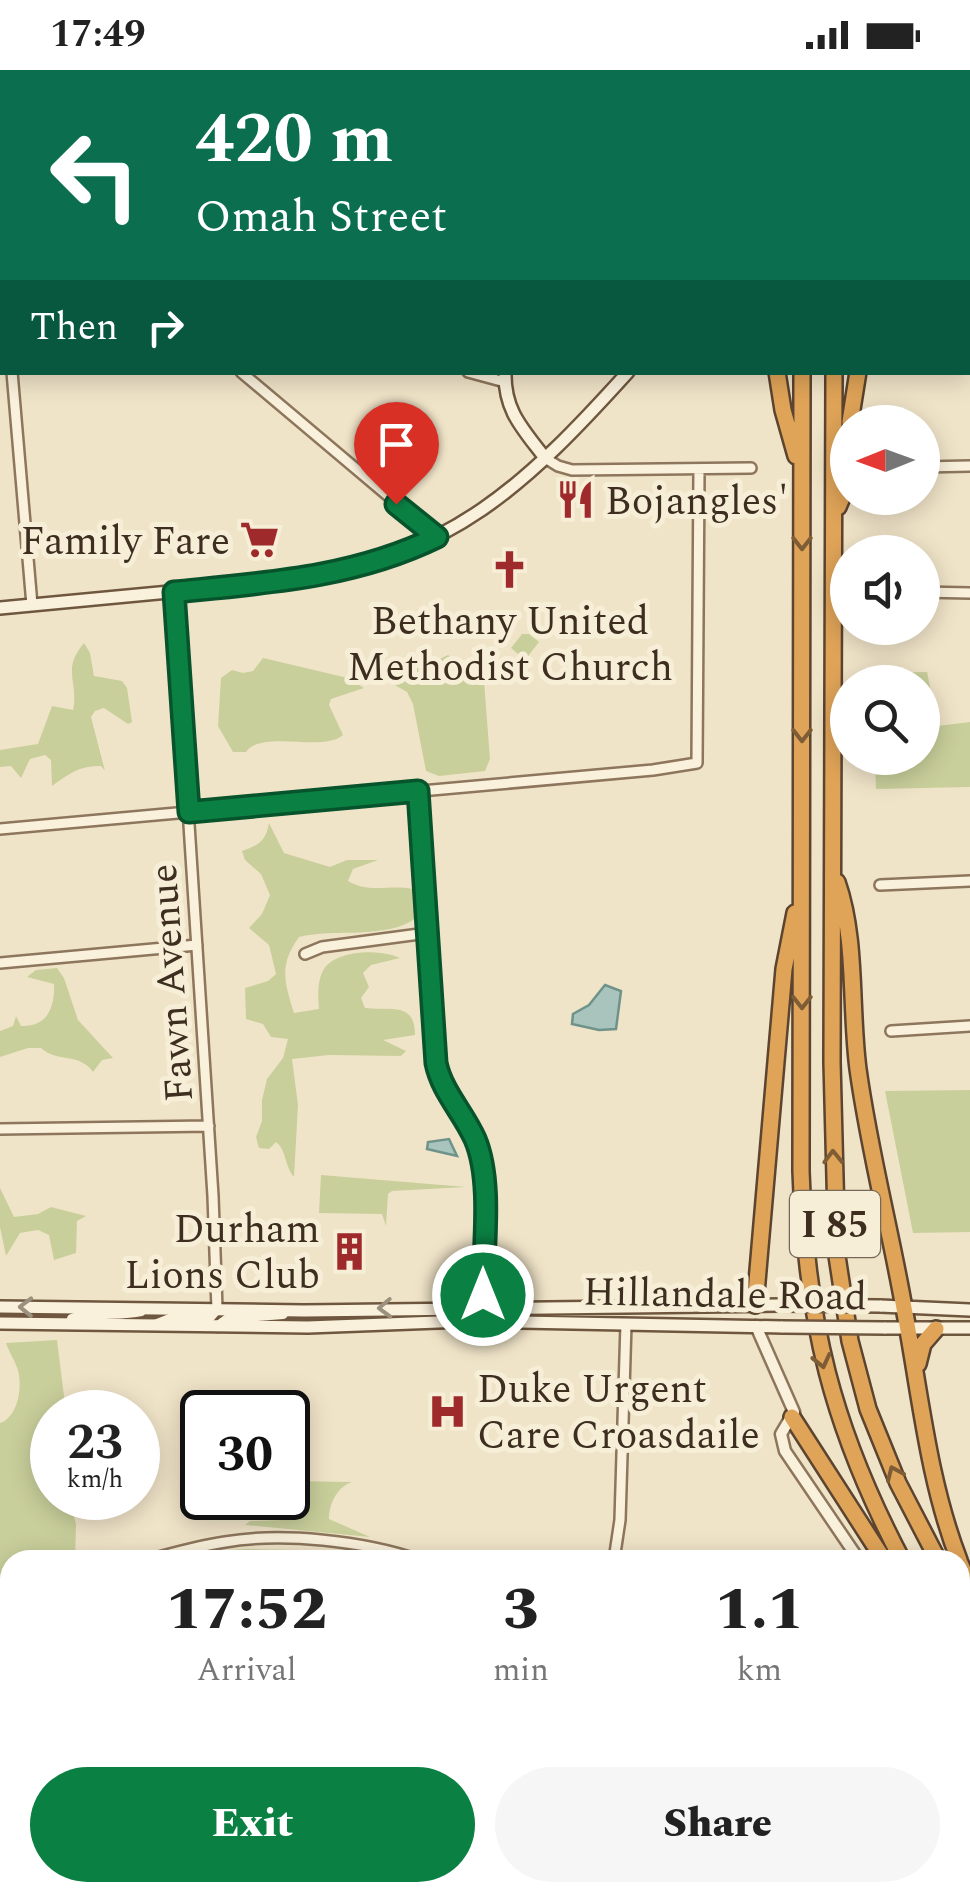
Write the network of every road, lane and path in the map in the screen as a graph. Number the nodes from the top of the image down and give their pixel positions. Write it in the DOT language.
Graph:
graph roads {
  1 [pos="12,375"];
  2 [pos="245,375"];
  3 [pos="625,375"];
  4 [pos="777,375"];
  5 [pos="802,375"];
  6 [pos="834,375"];
  7 [pos="858,375"];
  8 [pos="505,378"];
  9 [pos="853,405"];
  10 [pos="545,458"];
  11 [pos="970,466"];
  12 [pos="940,467"];
  13 [pos="751,468"];
  14 [pos="699,470"];
  15 [pos="802,487"];
  16 [pos="834,516"];
  17 [pos="437,537"];
  18 [pos="174,592"];
  19 [pos="940,592"];
  20 [pos="970,592"];
  21 [pos="32,605"];
  22 [pos="0,608"];
  23 [pos="418,791"];
  24 [pos="189,812"];
  25 [pos="0,829"];
  26 [pos="833,868"];
  27 [pos="802,870"];
  28 [pos="970,881"];
  29 [pos="880,886"];
  30 [pos="427,933"];
  31 [pos="197,945"];
  32 [pos="305,954"];
  33 [pos="0,962"];
  34 [pos="970,1026"];
  35 [pos="892,1030"];
  36 [pos="209,1126"];
  37 [pos="0,1129"];
  38 [pos="755,1304"];
  39 [pos="0,1307"];
  40 [pos="483,1307"];
  41 [pos="904,1307"];
  42 [pos="152,1309"];
  43 [pos="217,1309"];
  44 [pos="304,1310"];
  45 [pos="970,1310"];
  46 [pos="483,1322"];
  47 [pos="0,1323"];
  48 [pos="72,1324"];
  49 [pos="626,1324"];
  50 [pos="154,1325"];
  51 [pos="218,1326"];
  52 [pos="756,1326"];
  53 [pos="908,1328"];
  54 [pos="970,1328"];
  55 [pos="936,1329"];
  56 [pos="918,1377"];
  57 [pos="792,1417"];
  58 [pos="189,1550"];
  59 [pos="381,1550"];
  60 [pos="616,1550"];
  61 [pos="852,1550"];
  62 [pos="878,1550"];
  63 [pos="897,1550"];
  64 [pos="933,1550"];
  65 [pos="957,1550"];
  1 -- 21 [label="street"];
  2 -- 17 [label="street"];
  3 -- 10 [label="main road"];
  4 -- 15 [label="highway"];
  5 -- 15 [label="highway, I 85"];
  6 -- 16 [label="highway, I 85"];
  7 -- 9 [label="highway"];
  8 -- 10 [label="main road"];
  10 -- 14 [label="street"];
  10 -- 17 [label="main road"];
  11 -- 12 [label="street"];
  13 -- 14 [label="street"];
  14 -- 23 [label="street"];
  15 -- 27 [label="highway, I 85, one-way"];
  16 -- 26 [label="highway, I 85"];
  17 -- 18 [label="main road"];
  18 -- 21 [label="main road"];
  18 -- 24 [label="street, Fawn Avenue"];
  19 -- 20 [label="street"];
  21 -- 22 [label="main road"];
  23 -- 24 [label="street"];
  23 -- 30 [label="street"];
  24 -- 25 [label="street"];
  24 -- 31 [label="street, Fawn Avenue"];
  26 -- 41 [label="highway"];
  64 -- 26 [label="highway, I 85, one-way"];
  27 -- 38 [label="highway"];
  27 -- 63 [label="highway, I 85, one-way"];
  28 -- 29 [label="street"];
  30 -- 32 [label="street"];
  30 -- 40 [label="street"];
  31 -- 33 [label="street"];
  31 -- 36 [label="street, Fawn Avenue"];
  34 -- 35 [label="street"];
  36 -- 37 [label="street"];
  36 -- 43 [label="street, Fawn Avenue"];
  38 -- 40 [label="main road, Hillandale Road"];
  38 -- 41 [label="main road, Hillandale Road, bridge"];
  38 -- 52 [label="street"];
  42 -- 39 [label="main road, Hillandale Road, one-way"];
  40 -- 44 [label="main road, Hillandale Road, one-way"];
  40 -- 46 [label="street"];
  41 -- 45 [label="main road, Hillandale Road"];
  41 -- 53 [label="highway"];
  42 -- 43 [label="main road, Hillandale Road"];
  42 -- 48 [label="street"];
  43 -- 44 [label="main road, Hillandale Road"];
  43 -- 50 [label="street"];
  44 -- 51 [label="street"];
  46 -- 49 [label="main road, Hillandale Road"];
  46 -- 51 [label="main road, Hillandale Road"];
  47 -- 48 [label="main road, Hillandale Road"];
  48 -- 50 [label="main road, Hillandale Road"];
  49 -- 52 [label="main road, Hillandale Road"];
  49 -- 60 [label="street"];
  50 -- 51 [label="main road, Hillandale Road"];
  52 -- 53 [label="main road, Hillandale Road, bridge"];
  52 -- 57 [label="street"];
  53 -- 55 [label="main road, Hillandale Road"];
  53 -- 56 [label="highway"];
  54 -- 55 [label="main road, Hillandale Road"];
  55 -- 56 [label="highway"];
  56 -- 65 [label="highway"];
  57 -- 61 [label="street"];
  57 -- 62 [label="highway"];
  58 -- 59 [label="street"];
}
